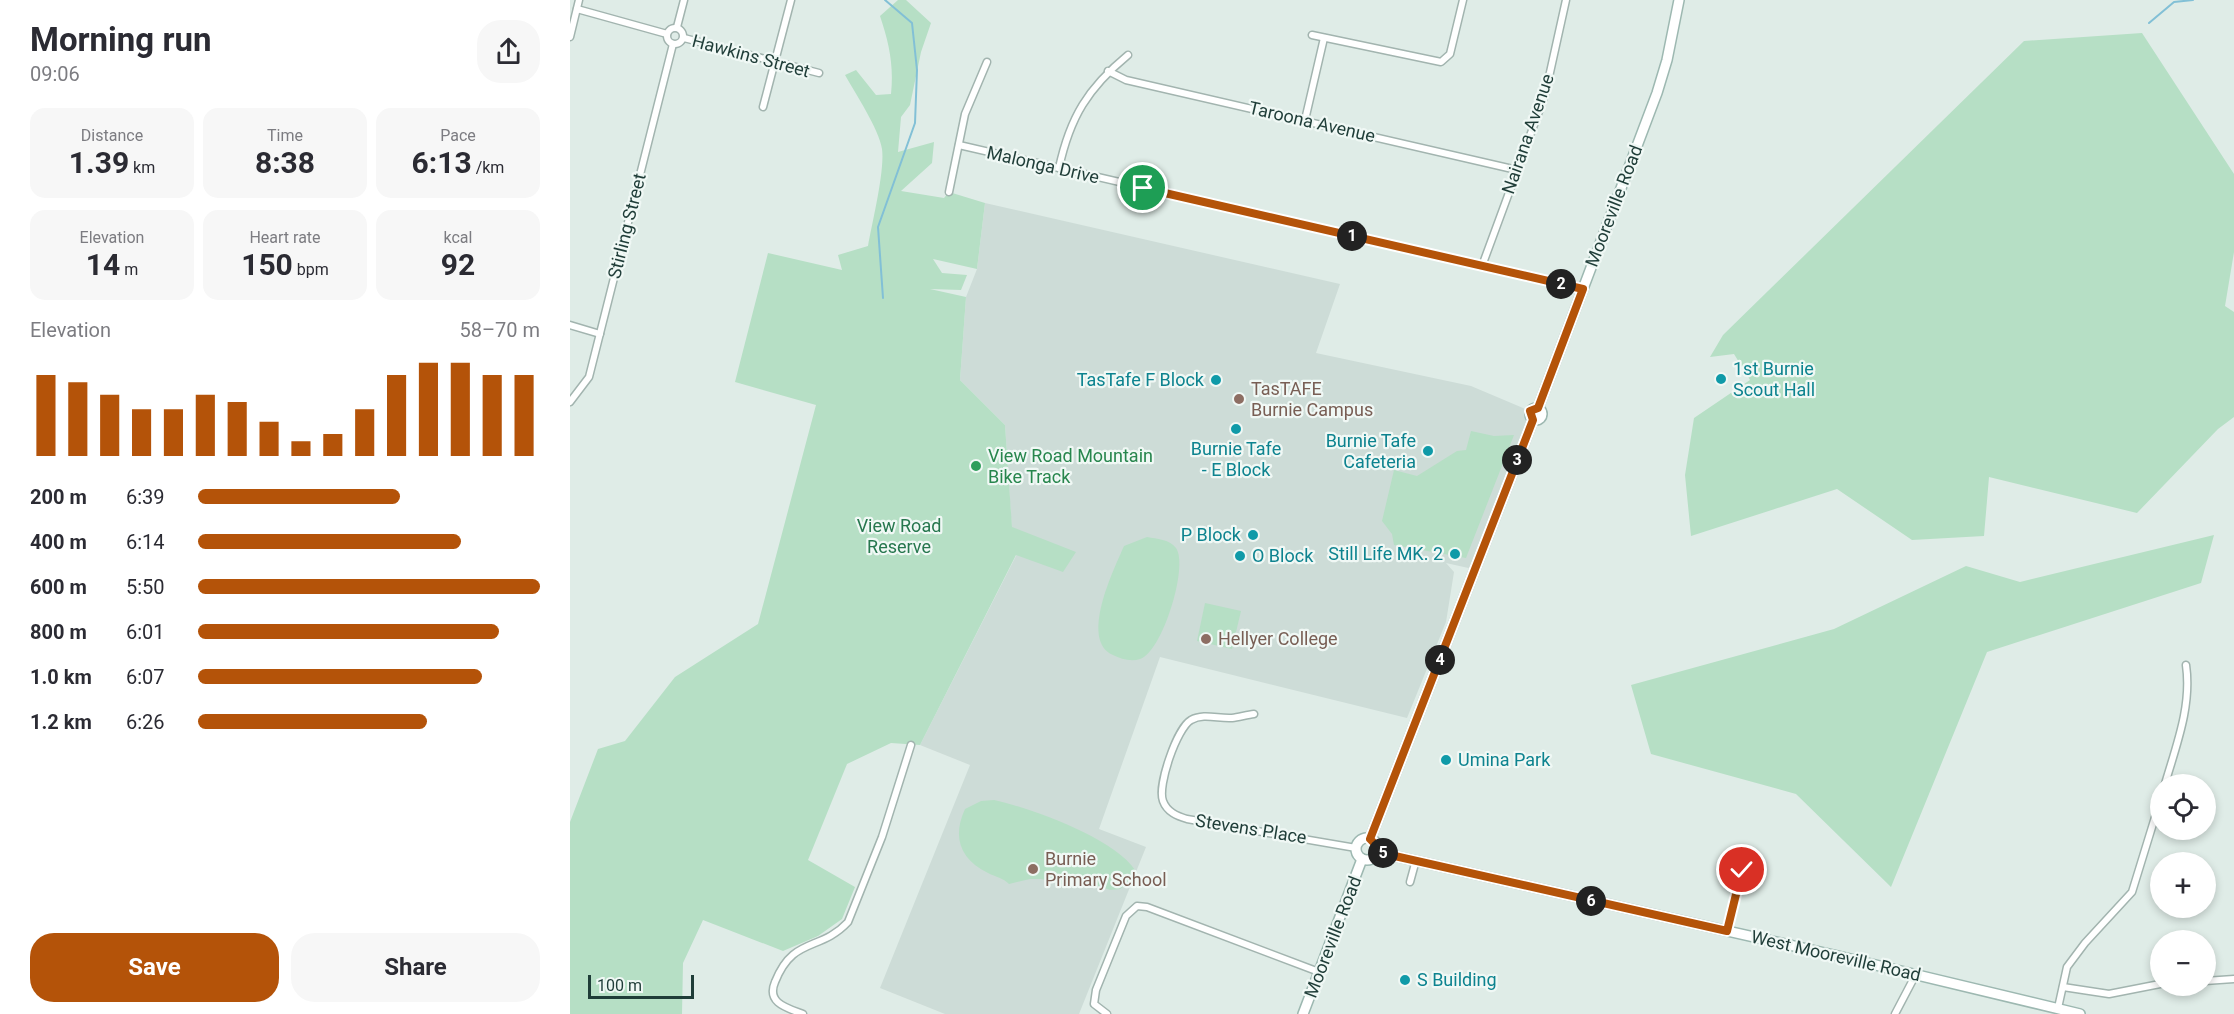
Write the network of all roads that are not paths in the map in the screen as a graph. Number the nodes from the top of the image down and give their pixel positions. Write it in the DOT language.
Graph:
graph roads {
  1 [pos="579,0"];
  2 [pos="684,0"];
  3 [pos="791,0"];
  4 [pos="1463,0"];
  5 [pos="1566,0"];
  6 [pos="1679,0"];
  7 [pos="577,9"];
  8 [pos="678,27"];
  9 [pos="667,34"];
  10 [pos="1312,35"];
  11 [pos="570,36"];
  12 [pos="684,38"];
  13 [pos="1324,38"];
  14 [pos="673,44"];
  15 [pos="1128,55"];
  16 [pos="774,62"];
  17 [pos="987,62"];
  18 [pos="1108,71"];
  19 [pos="819,73"];
  20 [pos="763,107"];
  21 [pos="1305,120"];
  22 [pos="959,146"];
  23 [pos="1059,168"];
  24 [pos="1517,170"];
  25 [pos="949,192"];
  26 [pos="1482,266"];
  27 [pos="1583,289"];
  28 [pos="570,325"];
  29 [pos="600,334"];
  30 [pos="570,402"];
  31 [pos="2186,666"];
  32 [pos="1254,714"];
  33 [pos="911,745"];
  34 [pos="2168,774"];
  35 [pos="2150,834"];
  36 [pos="1370,839"];
  37 [pos="1356,848"];
  38 [pos="1377,852"];
  39 [pos="1362,859"];
  40 [pos="1416,860"];
  41 [pos="1742,870"];
  42 [pos="1410,882"];
  43 [pos="1727,931"];
  44 [pos="1319,972"];
  45 [pos="1916,974"];
  46 [pos="2234,979"];
  47 [pos="2216,980"];
  48 [pos="2150,986"];
  49 [pos="2063,987"];
  50 [pos="2058,1008"];
  51 [pos="803,1014"];
  52 [pos="1107,1014"];
  53 [pos="1303,1014"];
  54 [pos="1895,1014"];
  55 [pos="2080,1014"];
  1 -- 7 [label="street"];
  2 -- 8 [label="street"];
  3 -- 16 [label="street"];
  4 -- 13 [label="street"];
  5 -- 24 [label="street, Nairana Avenue"];
  6 -- 27 [label="main road, Mooreville Road"];
  7 -- 9 [label="street, Hawkins Street"];
  7 -- 11 [label="street"];
  8 -- 9 [label="street"];
  8 -- 12 [label="street"];
  9 -- 14 [label="street"];
  10 -- 13 [label="street"];
  12 -- 14 [label="street"];
  12 -- 16 [label="street, Hawkins Street"];
  13 -- 21 [label="street"];
  14 -- 29 [label="street, Stirling Street"];
  15 -- 18 [label="street"];
  16 -- 19 [label="street, Hawkins Street"];
  16 -- 20 [label="street"];
  17 -- 22 [label="street"];
  18 -- 21 [label="street, Taroona Avenue"];
  18 -- 23 [label="street"];
  21 -- 24 [label="street, Taroona Avenue"];
  22 -- 23 [label="street, Malonga Drive"];
  22 -- 25 [label="street"];
  23 -- 26 [label="street, Malonga Drive"];
  24 -- 26 [label="street, Nairana Avenue"];
  26 -- 27 [label="street, Malonga Drive"];
  27 -- 36 [label="main road, Mooreville Road"];
  28 -- 29 [label="street"];
  29 -- 30 [label="street, Stirling Street"];
  31 -- 34 [label="street"];
  32 -- 37 [label="street, Stevens Place"];
  33 -- 51 [label="street"];
  35 -- 49 [label="street"];
  36 -- 37 [label="main road"];
  36 -- 38 [label="main road"];
  37 -- 39 [label="main road"];
  38 -- 39 [label="main road"];
  38 -- 40 [label="main road, West Mooreville Road"];
  39 -- 44 [label="main road, Mooreville Road"];
  40 -- 42 [label="street"];
  40 -- 43 [label="main road, West Mooreville Road"];
  41 -- 43 [label="street"];
  43 -- 45 [label="main road, West Mooreville Road"];
  44 -- 52 [label="street"];
  44 -- 53 [label="main road, Mooreville Road"];
  45 -- 50 [label="main road, West Mooreville Road"];
  45 -- 54 [label="street"];
  46 -- 47 [label="street"];
  48 -- 49 [label="street"];
  49 -- 50 [label="street"];
  50 -- 55 [label="main road, West Mooreville Road"];
}
